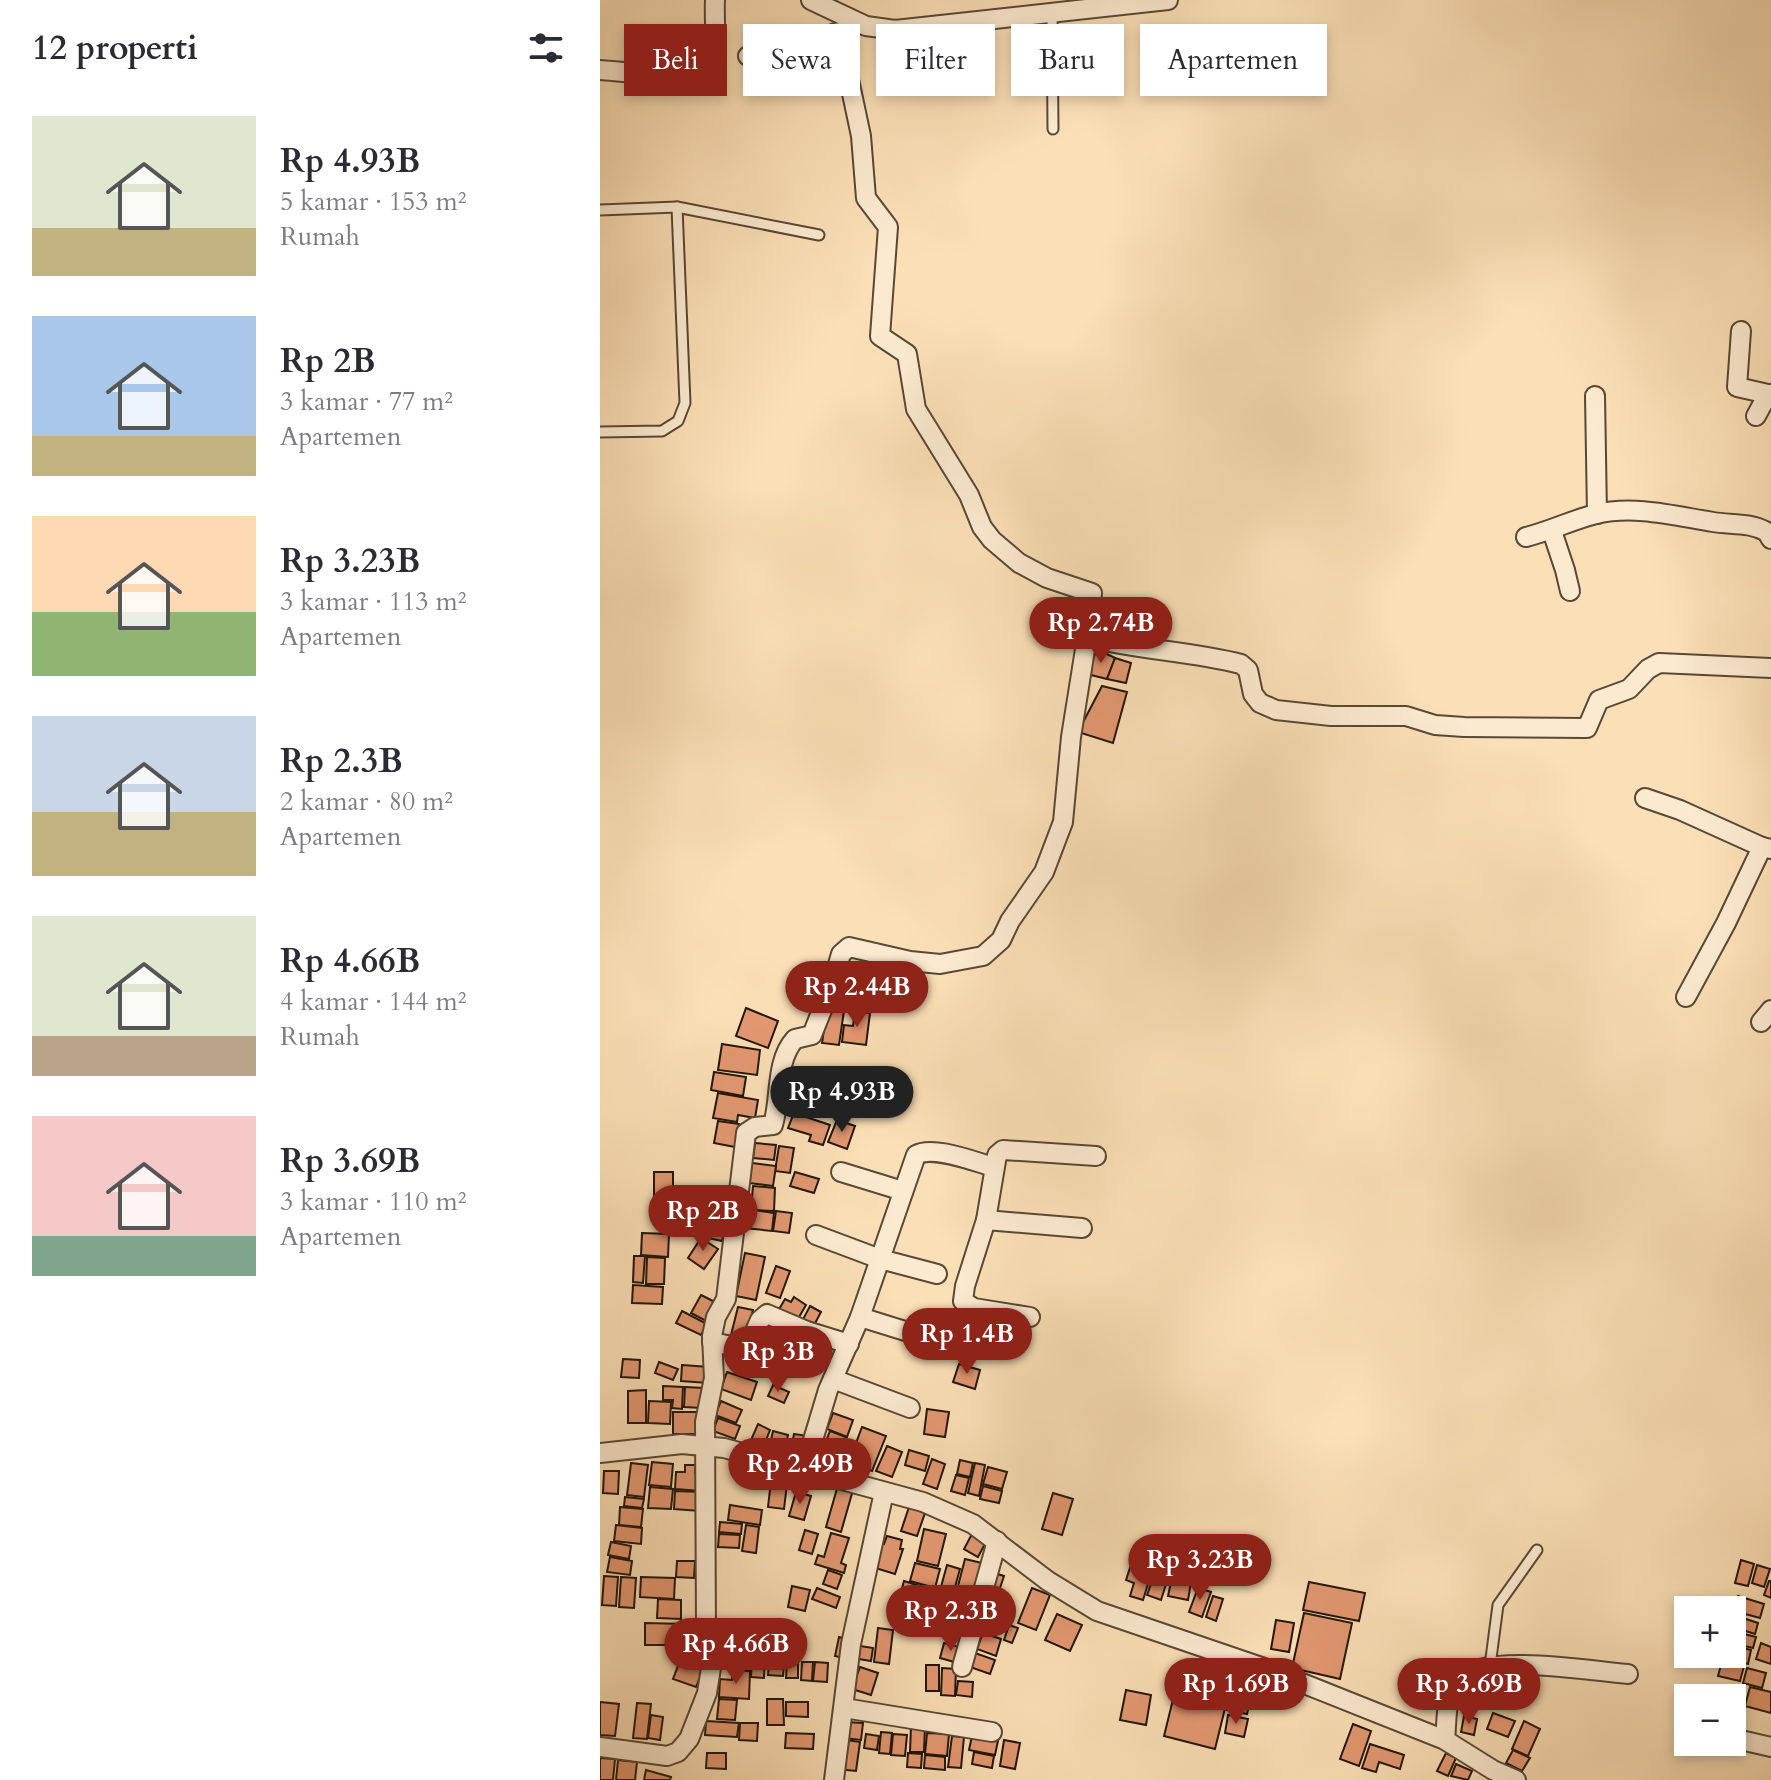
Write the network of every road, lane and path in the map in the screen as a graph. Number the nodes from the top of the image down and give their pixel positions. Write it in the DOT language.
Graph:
graph roads {
  1 [pos="715,0"];
  2 [pos="811,0"];
  3 [pos="1168,0"];
  4 [pos="1052,13"];
  5 [pos="847,24"];
  6 [pos="860,26"];
  7 [pos="600,70"];
  8 [pos="853,96"];
  9 [pos="1053,129"];
  10 [pos="677,207"];
  11 [pos="600,210"];
  12 [pos="819,235"];
  13 [pos="1741,331"];
  14 [pos="1769,394"];
  15 [pos="1595,396"];
  16 [pos="1756,416"];
  17 [pos="600,432"];
  18 [pos="1597,514"];
  19 [pos="1552,531"];
  20 [pos="1526,537"];
  21 [pos="1771,539"];
  22 [pos="1570,591"];
  23 [pos="1087,637"];
  24 [pos="1771,668"];
  25 [pos="1645,798"];
  26 [pos="1767,848"];
  27 [pos="1686,997"];
  28 [pos="1096,1156"];
  29 [pos="994,1167"];
  30 [pos="841,1172"];
  31 [pos="903,1191"];
  32 [pos="986,1220"];
  33 [pos="1082,1228"];
  34 [pos="816,1235"];
  35 [pos="880,1259"];
  36 [pos="937,1274"];
  37 [pos="860,1317"];
  38 [pos="1030,1317"];
  39 [pos="918,1335"];
  40 [pos="712,1342"];
  41 [pos="849,1344"];
  42 [pos="833,1379"];
  43 [pos="910,1408"];
  44 [pos="706,1445"];
  45 [pos="600,1453"];
  46 [pos="804,1470"];
  47 [pos="884,1492"];
  48 [pos="997,1541"];
  49 [pos="1537,1550"];
  50 [pos="706,1631"];
  51 [pos="778,1637"];
  52 [pos="1490,1666"];
  53 [pos="962,1667"];
  54 [pos="1628,1674"];
  55 [pos="844,1708"];
  56 [pos="992,1732"];
  57 [pos="1445,1740"];
  58 [pos="1746,1741"];
  59 [pos="600,1747"];
  60 [pos="1771,1747"];
  61 [pos="1491,1775"];
  62 [pos="834,1780"];
  63 [pos="1516,1780"];
  1 -- 7 [label="street"];
  2 -- 5 [label="street"];
  3 -- 4 [label="street"];
  4 -- 6 [label="street"];
  4 -- 9 [label="lane"];
  8 -- 23 [label="street"];
  10 -- 11 [label="lane"];
  10 -- 12 [label="lane"];
  10 -- 17 [label="lane"];
  13 -- 14 [label="street"];
  14 -- 16 [label="street"];
  15 -- 18 [label="street"];
  18 -- 19 [label="street"];
  18 -- 21 [label="street"];
  19 -- 20 [label="street"];
  19 -- 22 [label="street"];
  23 -- 24 [label="street"];
  23 -- 40 [label="street"];
  25 -- 26 [label="street"];
  26 -- 27 [label="street"];
  28 -- 29 [label="street"];
  29 -- 31 [label="street"];
  29 -- 32 [label="street"];
  30 -- 31 [label="street"];
  31 -- 35 [label="street"];
  32 -- 33 [label="street"];
  32 -- 38 [label="street"];
  34 -- 35 [label="street"];
  35 -- 36 [label="street"];
  35 -- 37 [label="street"];
  37 -- 39 [label="street"];
  37 -- 41 [label="street"];
  40 -- 41 [label="street"];
  40 -- 44 [label="street"];
  41 -- 42 [label="street"];
  42 -- 43 [label="street"];
  42 -- 46 [label="street"];
  44 -- 45 [label="street"];
  44 -- 46 [label="street"];
  44 -- 50 [label="street"];
  46 -- 47 [label="street"];
  47 -- 48 [label="street"];
  47 -- 55 [label="street"];
  48 -- 53 [label="street"];
  48 -- 57 [label="street"];
  49 -- 52 [label="lane"];
  50 -- 51 [label="street"];
  50 -- 59 [label="street"];
  52 -- 54 [label="street"];
  52 -- 57 [label="street"];
  55 -- 56 [label="street"];
  55 -- 62 [label="street"];
  57 -- 61 [label="street"];
  58 -- 60 [label="street"];
  61 -- 63 [label="street"];
}
